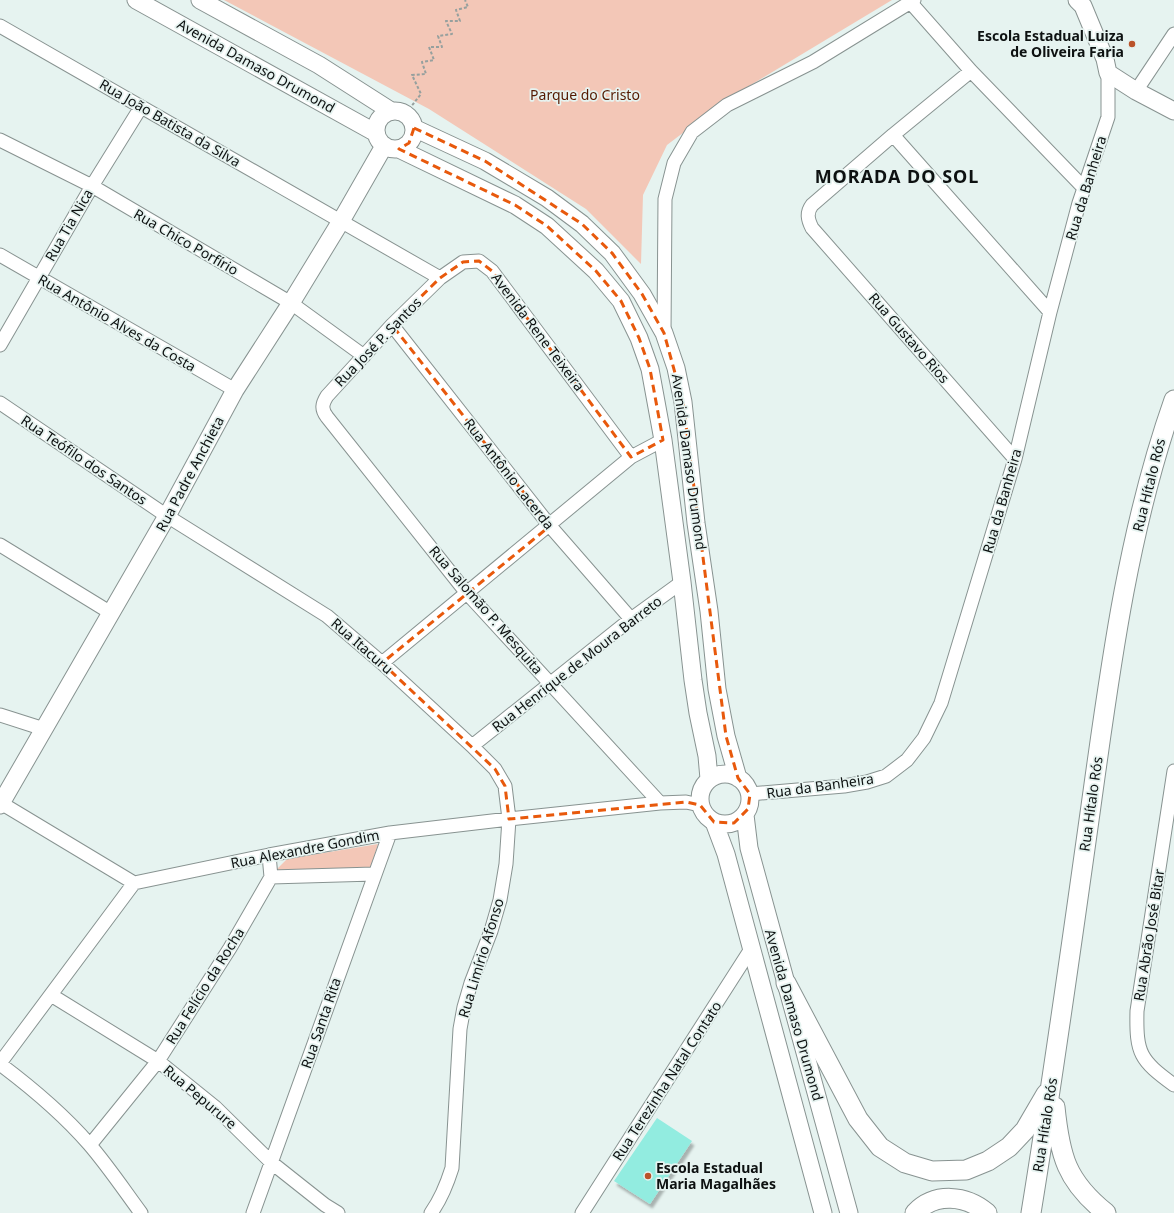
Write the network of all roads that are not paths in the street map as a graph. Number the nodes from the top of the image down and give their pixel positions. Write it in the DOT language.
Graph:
graph roads {
  1 [pos="136,0"];
  2 [pos="200,0"];
  3 [pos="1077,0"];
  4 [pos="912,1"];
  5 [pos="0,26"];
  6 [pos="1174,34"];
  7 [pos="971,71"];
  8 [pos="1108,73"];
  9 [pos="1136,92"];
  10 [pos="141,107"];
  11 [pos="1174,111"];
  12 [pos="404,117"];
  13 [pos="893,136"];
  14 [pos="0,140"];
  15 [pos="386,142"];
  16 [pos="92,186"];
  17 [pos="1084,188"];
  18 [pos="341,221"];
  19 [pos="0,255"];
  20 [pos="39,278"];
  21 [pos="440,278"];
  22 [pos="291,303"];
  23 [pos="1050,312"];
  24 [pos="392,325"];
  25 [pos="664,333"];
  26 [pos="0,345"];
  27 [pos="364,356"];
  28 [pos="235,390"];
  29 [pos="1174,400"];
  30 [pos="0,403"];
  31 [pos="322,408"];
  32 [pos="663,440"];
  33 [pos="631,457"];
  34 [pos="1015,459"];
  35 [pos="168,516"];
  36 [pos="550,526"];
  37 [pos="0,545"];
  38 [pos="682,582"];
  39 [pos="466,592"];
  40 [pos="111,613"];
  41 [pos="631,619"];
  42 [pos="382,663"];
  43 [pos="551,684"];
  44 [pos="0,715"];
  45 [pos="44,728"];
  46 [pos="472,746"];
  47 [pos="1174,771"];
  48 [pos="738,778"];
  49 [pos="708,779"];
  50 [pos="750,794"];
  51 [pos="1,804"];
  52 [pos="660,804"];
  53 [pos="700,805"];
  54 [pos="744,815"];
  55 [pos="509,819"];
  56 [pos="714,822"];
  57 [pos="390,833"];
  58 [pos="269,855"];
  59 [pos="374,874"];
  60 [pos="271,877"];
  61 [pos="134,883"];
  62 [pos="751,949"];
  63 [pos="786,983"];
  64 [pos="51,995"];
  65 [pos="158,1061"];
  66 [pos="0,1064"];
  67 [pos="1052,1082"];
  68 [pos="1174,1085"];
  69 [pos="90,1145"];
  70 [pos="272,1163"];
  71 [pos="141,1213"];
  72 [pos="253,1213"];
  73 [pos="338,1213"];
  74 [pos="431,1213"];
  75 [pos="582,1213"];
  76 [pos="823,1213"];
  77 [pos="849,1213"];
  78 [pos="915,1213"];
  79 [pos="987,1213"];
  80 [pos="1031,1213"];
  81 [pos="1106,1213"];
  1 -- 15 [label="main road, Avenida Damaso Drumond"];
  2 -- 12 [label="main road, Avenida Damaso Drumond"];
  3 -- 8 [label="main road"];
  4 -- 7 [label="street"];
  4 -- 25 [label="street"];
  5 -- 10 [label="street, Rua João Batista da Silva"];
  6 -- 9 [label="street"];
  7 -- 13 [label="street"];
  7 -- 17 [label="street"];
  8 -- 9 [label="main road"];
  8 -- 17 [label="street, Rua da Banheira"];
  9 -- 11 [label="main road"];
  10 -- 16 [label="street, Rua Tia Nica"];
  10 -- 18 [label="street, Rua João Batista da Silva"];
  12 -- 15 [label="main road"];
  12 -- 15 [label="main road"];
  12 -- 25 [label="main road, Avenida Damaso Drumond"];
  13 -- 23 [label="street"];
  13 -- 34 [label="street, Rua Gustavo Rios"];
  14 -- 16 [label="street, Rua Chico Porfírio"];
  15 -- 18 [label="main road, Rua Padre Anchieta"];
  15 -- 32 [label="main road, Avenida Damaso Drumond"];
  16 -- 20 [label="street, Rua Tia Nica"];
  16 -- 22 [label="street, Rua Chico Porfírio"];
  17 -- 23 [label="street, Rua da Banheira"];
  18 -- 21 [label="street"];
  18 -- 22 [label="main road, Rua Padre Anchieta"];
  19 -- 20 [label="street, Rua Antônio Alves da Costa"];
  20 -- 26 [label="street, Rua Tia Nica"];
  20 -- 28 [label="street, Rua Antônio Alves da Costa"];
  21 -- 24 [label="street, Rua José P. Santos"];
  21 -- 33 [label="street, Avenida Rene Teixeira"];
  22 -- 27 [label="street, Rua Chico Porfírio"];
  22 -- 28 [label="main road, Rua Padre Anchieta"];
  23 -- 34 [label="street, Rua da Banheira"];
  24 -- 27 [label="street, Rua José P. Santos"];
  24 -- 36 [label="street, Rua Antônio Lacerda"];
  25 -- 48 [label="main road, Avenida Damaso Drumond"];
  27 -- 31 [label="street, Rua José P. Santos"];
  28 -- 35 [label="main road, Rua Padre Anchieta"];
  29 -- 67 [label="highway, Rua Hítalo Rós"];
  30 -- 35 [label="street, Rua Teófilo dos Santos"];
  31 -- 39 [label="street, Rua Salomão P. Mesquita"];
  32 -- 33 [label="street"];
  32 -- 38 [label="main road, Avenida Damaso Drumond"];
  33 -- 36 [label="street"];
  34 -- 50 [label="street, Rua da Banheira"];
  35 -- 40 [label="main road, Rua Padre Anchieta"];
  35 -- 42 [label="street, Rua Itacuru"];
  36 -- 39 [label="street"];
  36 -- 41 [label="street, Rua Antônio Lacerda"];
  37 -- 40 [label="street"];
  38 -- 41 [label="street, Rua Henrique de Moura Barreto"];
  38 -- 49 [label="main road, Avenida Damaso Drumond"];
  39 -- 42 [label="street"];
  39 -- 43 [label="street, Rua Salomão P. Mesquita"];
  40 -- 45 [label="main road, Rua Padre Anchieta"];
  41 -- 43 [label="street, Rua Henrique de Moura Barreto"];
  42 -- 46 [label="street, Rua Itacuru"];
  43 -- 46 [label="street, Rua Henrique de Moura Barreto"];
  43 -- 52 [label="street, Rua Salomão P. Mesquita"];
  44 -- 45 [label="street"];
  45 -- 51 [label="main road, Rua Padre Anchieta"];
  46 -- 55 [label="street, Rua Itacuru"];
  47 -- 68 [label="street, Rua Abrão José Bitar"];
  48 -- 49 [label="main road"];
  48 -- 50 [label="main road"];
  49 -- 53 [label="main road"];
  50 -- 54 [label="main road"];
  51 -- 61 [label="street"];
  52 -- 53 [label="street, Rua Alexandre Gondim"];
  52 -- 55 [label="street, Rua Alexandre Gondim"];
  53 -- 56 [label="main road"];
  54 -- 56 [label="main road"];
  54 -- 63 [label="main road, Avenida Damaso Drumond"];
  55 -- 57 [label="street, Rua Alexandre Gondim"];
  55 -- 74 [label="street, Rua Limírio Afonso"];
  56 -- 62 [label="main road, Avenida Damaso Drumond"];
  57 -- 58 [label="street, Rua Alexandre Gondim"];
  57 -- 59 [label="street, Rua Santa Rita"];
  58 -- 60 [label="street"];
  58 -- 61 [label="street, Rua Alexandre Gondim"];
  59 -- 60 [label="street"];
  59 -- 70 [label="street, Rua Santa Rita"];
  60 -- 65 [label="street, Rua Felício da Rocha"];
  61 -- 64 [label="street"];
  62 -- 75 [label="street, Rua Terezinha Natal Contato"];
  62 -- 76 [label="main road, Avenida Damaso Drumond"];
  63 -- 67 [label="highway"];
  63 -- 77 [label="main road, Avenida Damaso Drumond"];
  64 -- 65 [label="street, Rua Pepurure"];
  64 -- 66 [label="street"];
  65 -- 69 [label="street, Rua Felício da Rocha"];
  65 -- 70 [label="street, Rua Pepurure"];
  66 -- 69 [label="street"];
  67 -- 80 [label="highway, Rua Hítalo Rós"];
  67 -- 81 [label="highway"];
  69 -- 71 [label="street"];
  70 -- 72 [label="street, Rua Santa Rita"];
  70 -- 73 [label="street, Rua Pepurure"];
  78 -- 79 [label="highway"];
}
